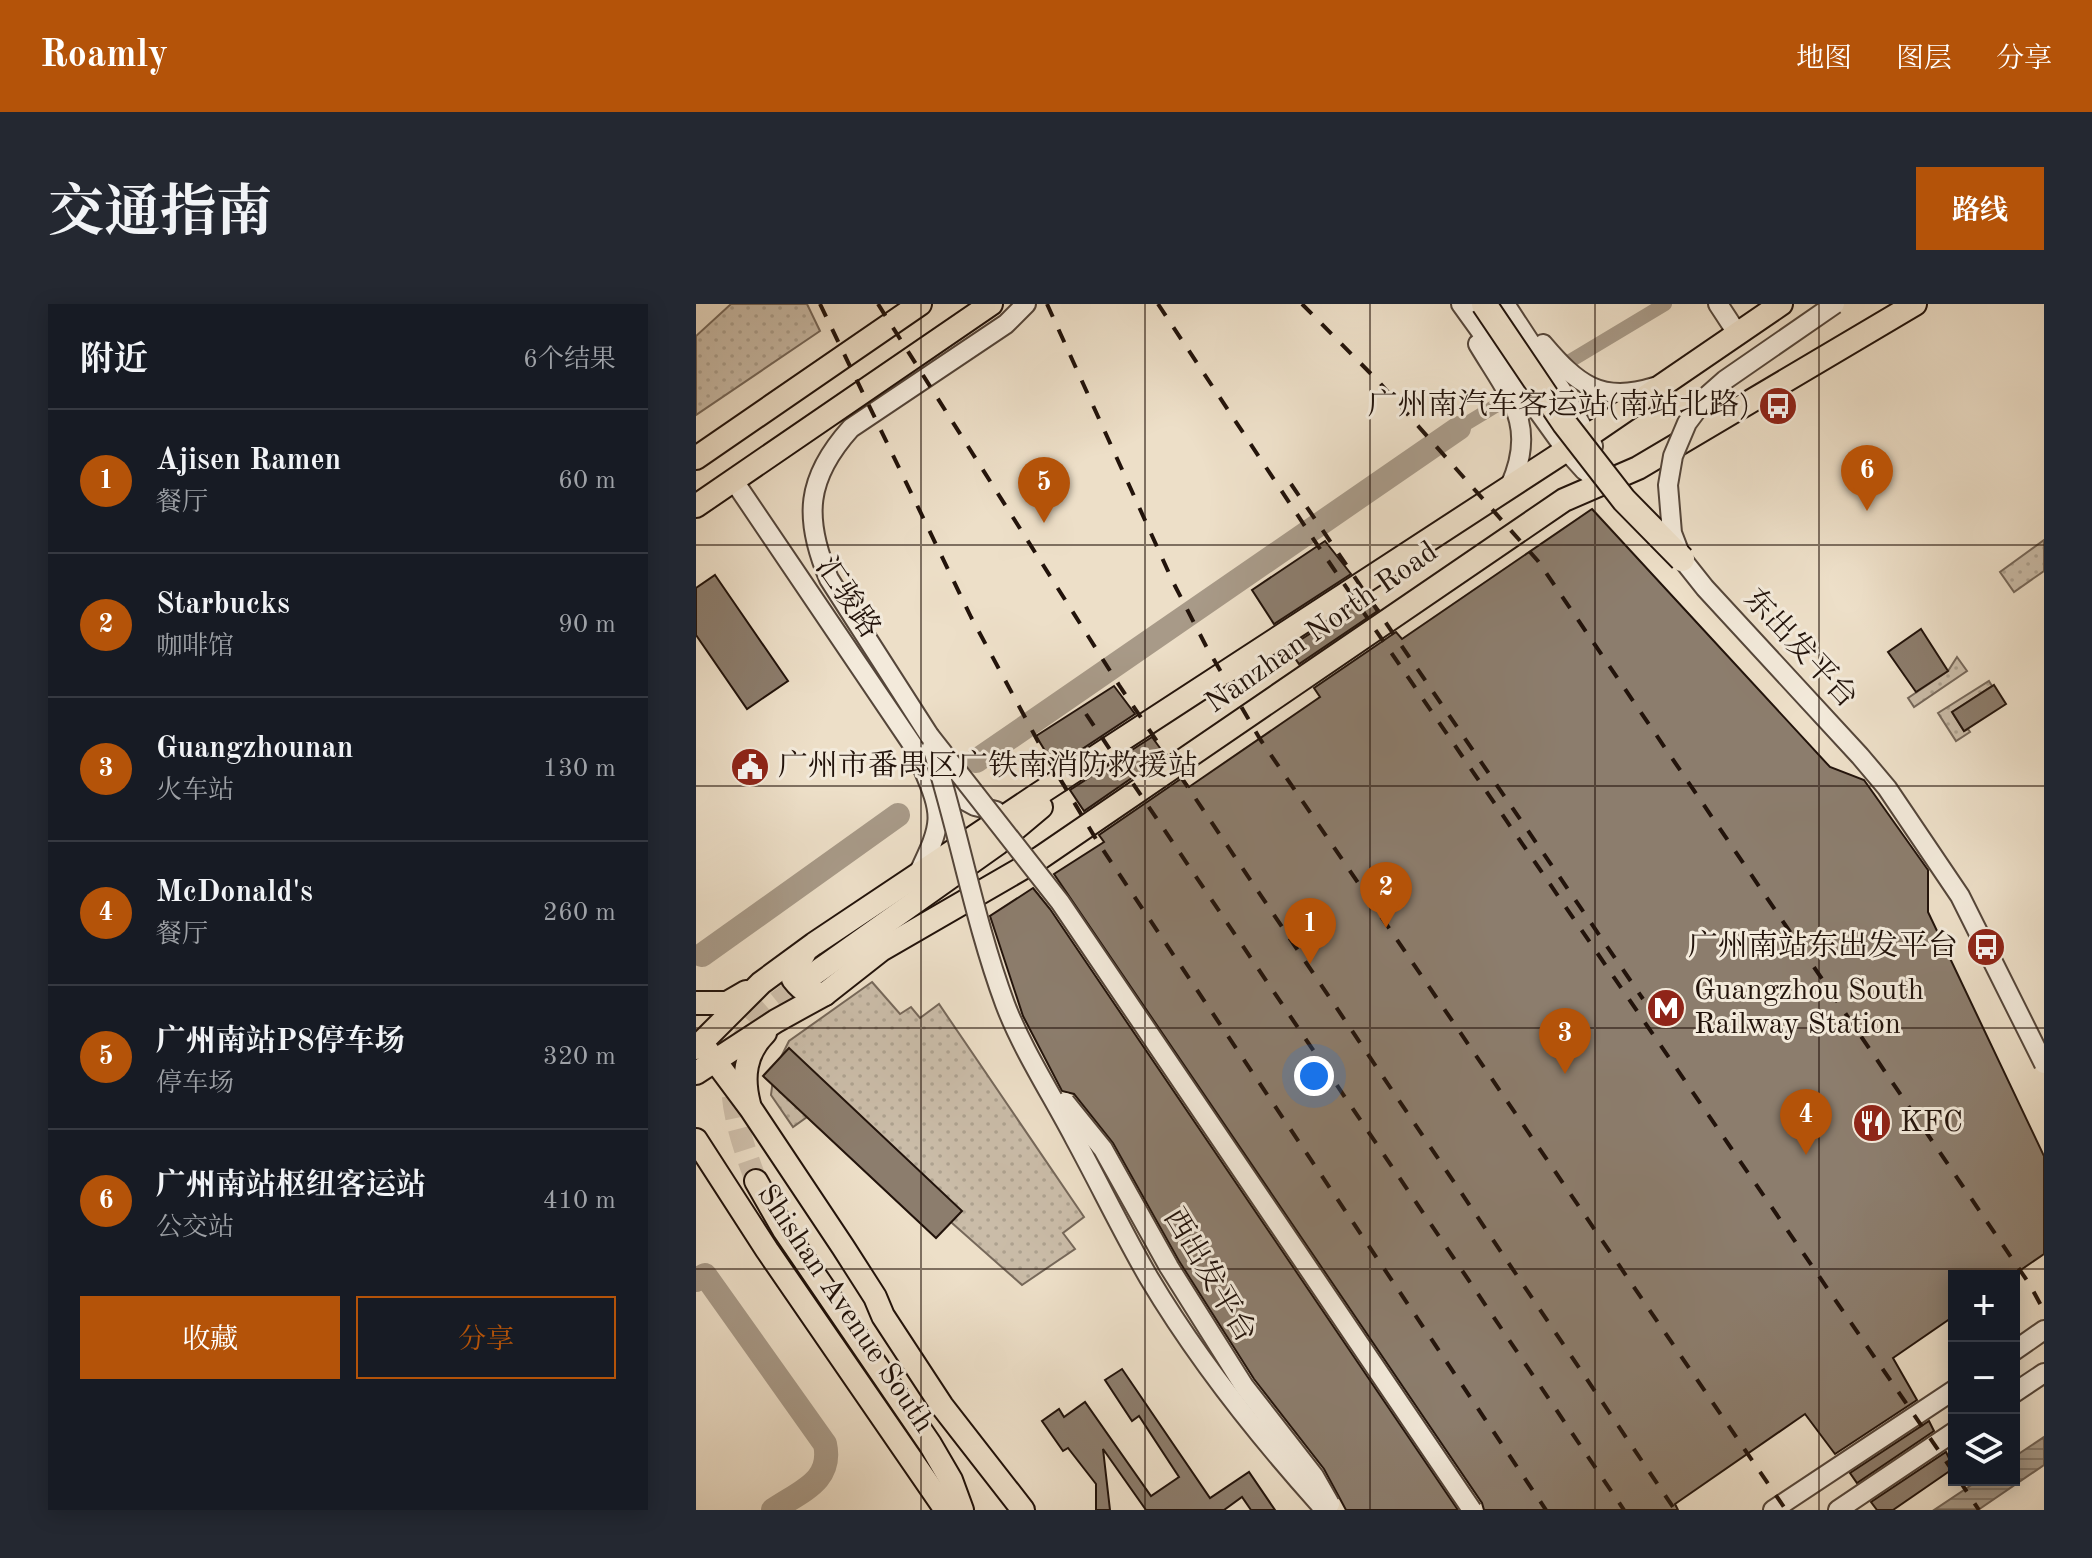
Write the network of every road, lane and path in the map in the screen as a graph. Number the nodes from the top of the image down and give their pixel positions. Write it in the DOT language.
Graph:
graph roads {
  1 [pos="920,304"];
  2 [pos="991,304"];
  3 [pos="1026,304"];
  4 [pos="1454,304"];
  5 [pos="1461,304"];
  6 [pos="1484,304"];
  7 [pos="1508,304"];
  8 [pos="1718,304"];
  9 [pos="1781,304"];
  10 [pos="1835,304"];
  11 [pos="1915,304"];
  12 [pos="1519,324"];
  13 [pos="1737,333"];
  14 [pos="1490,342"];
  15 [pos="1540,348"];
  16 [pos="1500,367"];
  17 [pos="1668,382"];
  18 [pos="1588,436"];
  19 [pos="1566,450"];
  20 [pos="696,458"];
  21 [pos="734,481"];
  22 [pos="1603,484"];
  23 [pos="1510,486"];
  24 [pos="696,506"];
  25 [pos="1682,559"];
  26 [pos="1126,737"];
  27 [pos="921,741"];
  28 [pos="1034,797"];
  29 [pos="918,874"];
  30 [pos="807,950"];
  31 [pos="761,983"];
  32 [pos="818,985"];
  33 [pos="696,1003"];
  34 [pos="776,1021"];
  35 [pos="701,1052"];
  36 [pos="2044,1064"];
  37 [pos="1038,1070"];
  38 [pos="751,1109"];
  39 [pos="696,1140"];
  40 [pos="696,1158"];
  41 [pos="718,1172"];
  42 [pos="756,1181"];
  43 [pos="2044,1330"];
  44 [pos="2020,1347"];
  45 [pos="2044,1373"];
  46 [pos="2020,1389"];
  47 [pos="1948,1394"];
  48 [pos="942,1406"];
  49 [pos="1948,1436"];
  50 [pos="946,1510"];
  51 [pos="962,1510"];
  52 [pos="1004,1510"];
  53 [pos="1023,1510"];
  54 [pos="1325,1510"];
  55 [pos="1333,1510"];
  56 [pos="1472,1510"];
  57 [pos="1773,1510"];
  58 [pos="1838,1510"];
  1 -- 20 [label="main road"];
  2 -- 21 [label="main road"];
  3 -- 27 [label="street"];
  4 -- 16 [label="street"];
  5 -- 14 [label="street"];
  6 -- 25 [label="highway, bridge"];
  7 -- 12 [label="street"];
  7 -- 15 [label="street"];
  8 -- 13 [label="street"];
  9 -- 13 [label="main road, Nanzhan North Road"];
  10 -- 25 [label="street, 东出发平台, bridge"];
  11 -- 22 [label="main road, Nanzhan North Road"];
  12 -- 14 [label="street"];
  12 -- 15 [label="street"];
  13 -- 17 [label="main road, Nanzhan North Road"];
  14 -- 16 [label="street"];
  15 -- 17 [label="street"];
  15 -- 18 [label="street"];
  16 -- 19 [label="street"];
  16 -- 23 [label="street"];
  17 -- 18 [label="main road, Nanzhan North Road"];
  18 -- 19 [label="main road, Nanzhan North Road"];
  18 -- 22 [label="street"];
  19 -- 22 [label="street"];
  19 -- 23 [label="main road, Nanzhan North Road"];
  21 -- 24 [label="main road"];
  21 -- 27 [label="street, 汇骏路"];
  22 -- 32 [label="main road, Nanzhan North Road"];
  23 -- 26 [label="main road, Nanzhan North Road"];
  25 -- 36 [label="street, 东出发平台, bridge"];
  26 -- 28 [label="main road"];
  26 -- 32 [label="main road"];
  27 -- 28 [label="street"];
  27 -- 29 [label="street"];
  27 -- 37 [label="street, 西出发平台, bridge"];
  27 -- 56 [label="street, bridge"];
  28 -- 29 [label="main road"];
  29 -- 30 [label="main road"];
  30 -- 31 [label="main road"];
  30 -- 32 [label="main road"];
  31 -- 33 [label="main road"];
  31 -- 35 [label="main road"];
  32 -- 34 [label="main road, Nanzhan North Road"];
  34 -- 35 [label="main road, Nanzhan North Road"];
  34 -- 38 [label="main road"];
  35 -- 38 [label="main road, Shishan Avenue South"];
  37 -- 54 [label="street, 西出发平台, bridge"];
  37 -- 55 [label="street, 西出发平台, bridge"];
  38 -- 48 [label="main road, Shishan Avenue South"];
  39 -- 41 [label="main road, Shishan Avenue South"];
  40 -- 41 [label="main road"];
  41 -- 50 [label="main road, Shishan Avenue South"];
  42 -- 51 [label="main road"];
  43 -- 44 [label="street"];
  45 -- 46 [label="street"];
  47 -- 57 [label="street"];
  48 -- 52 [label="main road, Shishan Avenue South"];
  48 -- 53 [label="main road, Shishan Avenue South"];
  49 -- 58 [label="street"];
}
